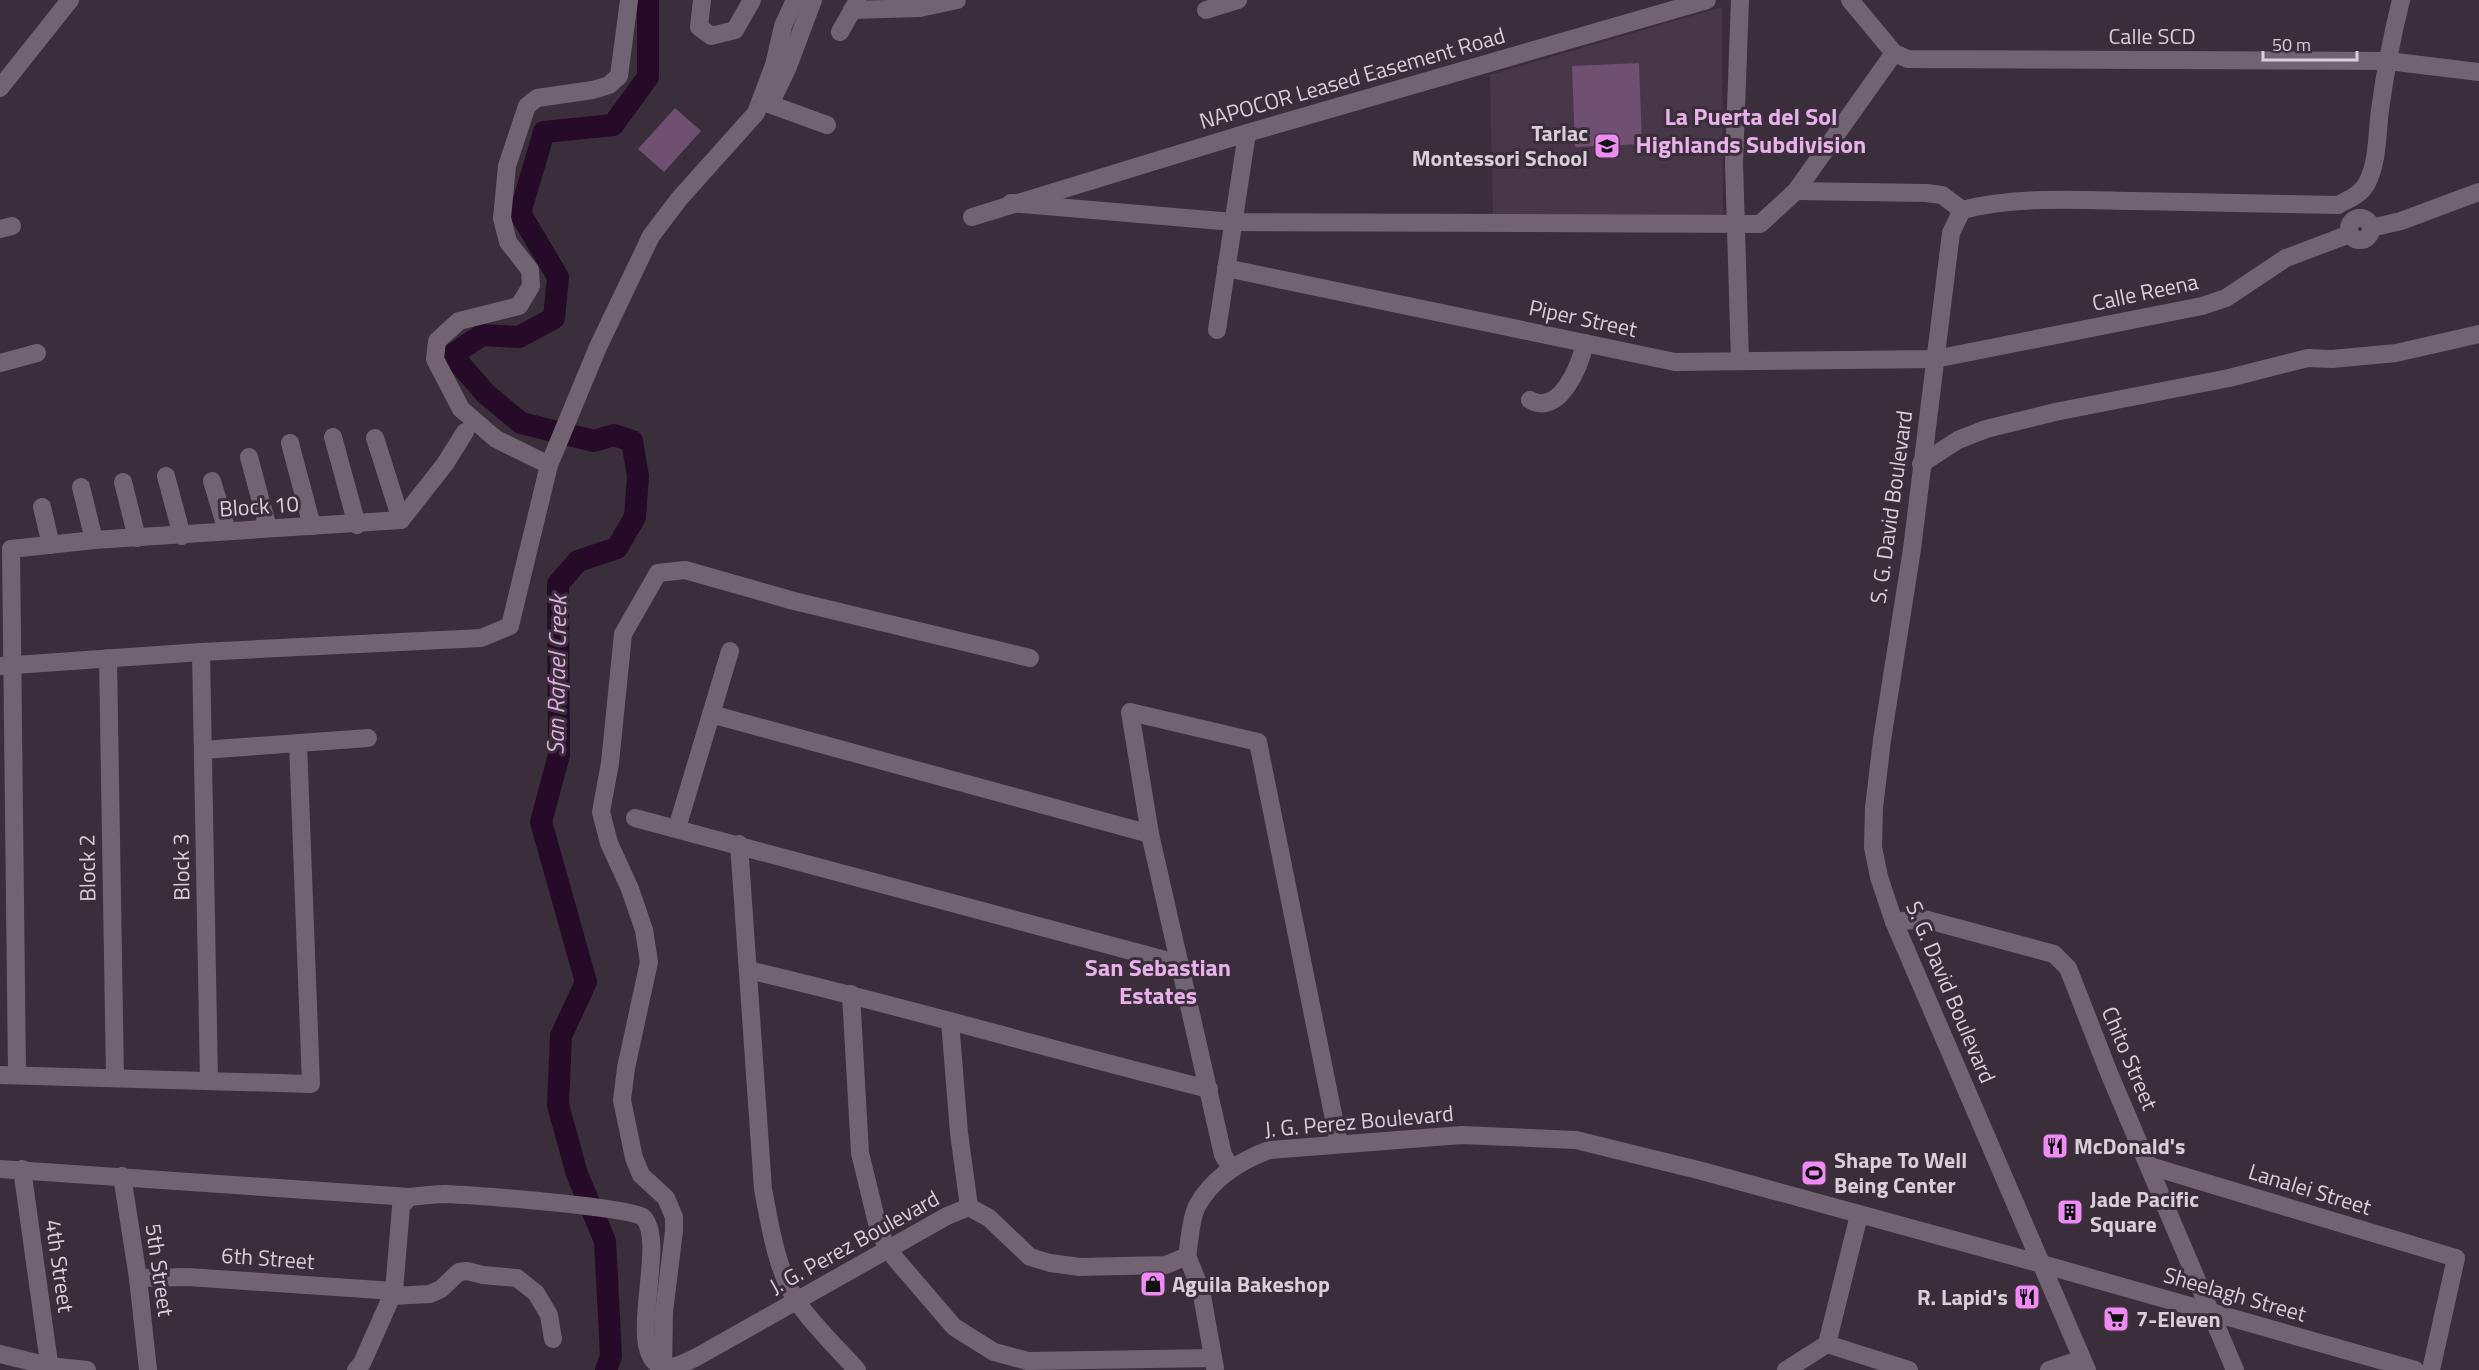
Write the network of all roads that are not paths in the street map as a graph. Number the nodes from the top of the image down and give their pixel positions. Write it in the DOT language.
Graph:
graph roads {
  1 [pos="70,0"];
  2 [pos="629,0"];
  3 [pos="702,0"];
  4 [pos="752,0"];
  5 [pos="795,0"];
  6 [pos="813,0"];
  7 [pos="957,0"];
  8 [pos="1238,0"];
  9 [pos="1707,0"];
  10 [pos="1740,0"];
  11 [pos="1851,0"];
  12 [pos="2401,0"];
  13 [pos="922,4"];
  14 [pos="855,5"];
  15 [pos="1206,10"];
  16 [pos="840,32"];
  17 [pos="1894,53"];
  18 [pos="2388,61"];
  19 [pos="781,67"];
  20 [pos="2479,72"];
  21 [pos="0,88"];
  22 [pos="762,107"];
  23 [pos="827,125"];
  24 [pos="1247,133"];
  25 [pos="1796,191"];
  26 [pos="2479,192"];
  27 [pos="2349,200"];
  28 [pos="1011,203"];
  29 [pos="1962,210"];
  30 [pos="972,217"];
  31 [pos="1233,222"];
  32 [pos="1737,225"];
  33 [pos="2360,227"];
  34 [pos="1226,268"];
  35 [pos="1217,330"];
  36 [pos="2479,334"];
  37 [pos="1585,343"];
  38 [pos="37,353"];
  39 [pos="1935,359"];
  40 [pos="1740,361"];
  41 [pos="0,363"];
  42 [pos="1530,400"];
  43 [pos="465,432"];
  44 [pos="333,437"];
  45 [pos="375,438"];
  46 [pos="290,443"];
  47 [pos="249,457"];
  48 [pos="551,461"];
  49 [pos="1921,464"];
  50 [pos="166,476"];
  51 [pos="212,481"];
  52 [pos="123,482"];
  53 [pos="81,487"];
  54 [pos="42,507"];
  55 [pos="401,520"];
  56 [pos="357,525"];
  57 [pos="312,526"];
  58 [pos="268,528"];
  59 [pos="227,531"];
  60 [pos="182,536"];
  61 [pos="137,538"];
  62 [pos="94,540"];
  63 [pos="51,545"];
  64 [pos="6,546"];
  65 [pos="730,651"];
  66 [pos="201,652"];
  67 [pos="108,658"];
  68 [pos="1030,658"];
  69 [pos="7,666"];
  70 [pos="711,714"];
  71 [pos="368,738"];
  72 [pos="298,743"];
  73 [pos="203,750"];
  74 [pos="635,818"];
  75 [pos="677,828"];
  76 [pos="1150,834"];
  77 [pos="739,844"];
  78 [pos="1894,922"];
  79 [pos="1180,964"];
  80 [pos="748,970"];
  81 [pos="851,994"];
  82 [pos="950,1021"];
  83 [pos="9,1075"];
  84 [pos="115,1078"];
  85 [pos="209,1081"];
  86 [pos="1209,1089"];
  87 [pos="1339,1144"];
  88 [pos="2150,1166"];
  89 [pos="1231,1168"];
  90 [pos="0,1169"];
  91 [pos="22,1169"];
  92 [pos="122,1176"];
  93 [pos="409,1197"];
  94 [pos="969,1207"];
  95 [pos="1859,1215"];
  96 [pos="888,1250"];
  97 [pos="1187,1256"];
  98 [pos="2042,1264"];
  99 [pos="138,1278"];
  100 [pos="393,1293"];
  101 [pos="796,1300"];
  102 [pos="2212,1312"];
  103 [pos="553,1339"];
  104 [pos="1827,1344"];
  105 [pos="0,1354"];
  106 [pos="700,1364"];
  107 [pos="1214,1364"];
  108 [pos="2084,1365"];
  109 [pos="663,1367"];
  110 [pos="50,1368"];
  111 [pos="87,1370"];
  112 [pos="148,1370"];
  113 [pos="356,1370"];
  114 [pos="857,1370"];
  115 [pos="1786,1370"];
  116 [pos="1907,1370"];
  117 [pos="2049,1370"];
  118 [pos="2235,1370"];
  119 [pos="2415,1370"];
  120 [pos="2431,1370"];
  1 -- 21 [label="street"];
  2 -- 48 [label="street"];
  3 -- 4 [label="street"];
  5 -- 19 [label="street"];
  6 -- 19 [label="street"];
  7 -- 13 [label="street"];
  8 -- 15 [label="street"];
  9 -- 24 [label="street, NAPOCOR Leased Easement Road"];
  10 -- 32 [label="street"];
  11 -- 17 [label="street"];
  12 -- 18 [label="street"];
  13 -- 14 [label="street"];
  14 -- 16 [label="street"];
  17 -- 18 [label="street, Calle SCD"];
  17 -- 25 [label="street"];
  18 -- 20 [label="street, Calle SCD"];
  18 -- 27 [label="street"];
  19 -- 22 [label="street"];
  22 -- 23 [label="street"];
  22 -- 48 [label="street"];
  24 -- 28 [label="street, NAPOCOR Leased Easement Road"];
  24 -- 31 [label="street"];
  25 -- 29 [label="street"];
  25 -- 32 [label="street"];
  26 -- 33 [label="street, Calle Reena"];
  27 -- 29 [label="street"];
  27 -- 33 [label="street"];
  28 -- 30 [label="street, NAPOCOR Leased Easement Road"];
  28 -- 31 [label="street"];
  29 -- 39 [label="street, S. G. David Boulevard"];
  31 -- 32 [label="street"];
  31 -- 34 [label="street"];
  32 -- 40 [label="street"];
  33 -- 39 [label="street, Calle Reena"];
  34 -- 35 [label="street"];
  34 -- 37 [label="street, Piper Street"];
  36 -- 49 [label="street"];
  37 -- 40 [label="street, Piper Street"];
  37 -- 42 [label="street"];
  38 -- 41 [label="street"];
  39 -- 40 [label="street, Piper Street"];
  39 -- 49 [label="street, S. G. David Boulevard"];
  43 -- 55 [label="street"];
  44 -- 56 [label="street"];
  45 -- 55 [label="street"];
  46 -- 57 [label="street"];
  47 -- 58 [label="street"];
  48 -- 66 [label="street"];
  49 -- 78 [label="street, S. G. David Boulevard"];
  50 -- 60 [label="street"];
  51 -- 59 [label="street"];
  52 -- 61 [label="street"];
  53 -- 62 [label="street"];
  54 -- 63 [label="street"];
  55 -- 56 [label="street, Block 10"];
  56 -- 57 [label="street, Block 10"];
  57 -- 58 [label="street, Block 10"];
  58 -- 59 [label="street, Block 10"];
  59 -- 60 [label="street, Block 10"];
  60 -- 61 [label="street, Block 10"];
  61 -- 62 [label="street, Block 10"];
  62 -- 63 [label="street, Block 10"];
  63 -- 64 [label="street, Block 10"];
  64 -- 69 [label="street"];
  65 -- 70 [label="street"];
  66 -- 67 [label="street"];
  66 -- 73 [label="street, Block 3"];
  67 -- 69 [label="street"];
  67 -- 84 [label="street, Block 2"];
  68 -- 109 [label="street"];
  69 -- 83 [label="street"];
  70 -- 75 [label="street"];
  70 -- 76 [label="street"];
  71 -- 72 [label="street"];
  72 -- 73 [label="street"];
  72 -- 85 [label="street"];
  73 -- 85 [label="street, Block 3"];
  74 -- 75 [label="street"];
  75 -- 77 [label="street"];
  76 -- 79 [label="street"];
  76 -- 87 [label="street"];
  77 -- 79 [label="street"];
  77 -- 80 [label="street"];
  78 -- 88 [label="street, Chito Street"];
  78 -- 98 [label="street, S. G. David Boulevard"];
  79 -- 86 [label="street"];
  80 -- 81 [label="street"];
  80 -- 101 [label="street"];
  81 -- 82 [label="street"];
  81 -- 96 [label="street"];
  82 -- 86 [label="street"];
  82 -- 94 [label="street"];
  83 -- 84 [label="street"];
  84 -- 85 [label="street"];
  86 -- 89 [label="street"];
  87 -- 89 [label="street, J. G. Perez Boulevard"];
  87 -- 95 [label="street, J. G. Perez Boulevard"];
  88 -- 102 [label="street, Chito Street"];
  88 -- 120 [label="street, Lanalei Street"];
  89 -- 97 [label="street, J. G. Perez Boulevard"];
  90 -- 91 [label="street"];
  91 -- 92 [label="street"];
  91 -- 110 [label="street, 4th Street"];
  92 -- 93 [label="street"];
  92 -- 99 [label="street, 5th Street"];
  93 -- 100 [label="street"];
  93 -- 109 [label="street"];
  94 -- 96 [label="street, J. G. Perez Boulevard"];
  94 -- 97 [label="street, J. G. Perez Boulevard"];
  95 -- 98 [label="street, J. G. Perez Boulevard"];
  95 -- 104 [label="street"];
  96 -- 101 [label="street, J. G. Perez Boulevard"];
  96 -- 107 [label="street"];
  97 -- 107 [label="street"];
  98 -- 102 [label="street, Sheelagh Street"];
  98 -- 108 [label="street, S. G. David Boulevard"];
  99 -- 100 [label="street, 6th Street"];
  99 -- 112 [label="street, 5th Street"];
  100 -- 103 [label="street, 6th Street"];
  100 -- 113 [label="street"];
  101 -- 106 [label="street, J. G. Perez Boulevard"];
  101 -- 114 [label="street"];
  102 -- 118 [label="street, Chito Street"];
  102 -- 119 [label="street, Sheelagh Street"];
  104 -- 115 [label="street"];
  104 -- 116 [label="street"];
  105 -- 110 [label="street"];
  106 -- 109 [label="street, J. G. Perez Boulevard"];
  108 -- 117 [label="street"];
  110 -- 111 [label="street"];
}
